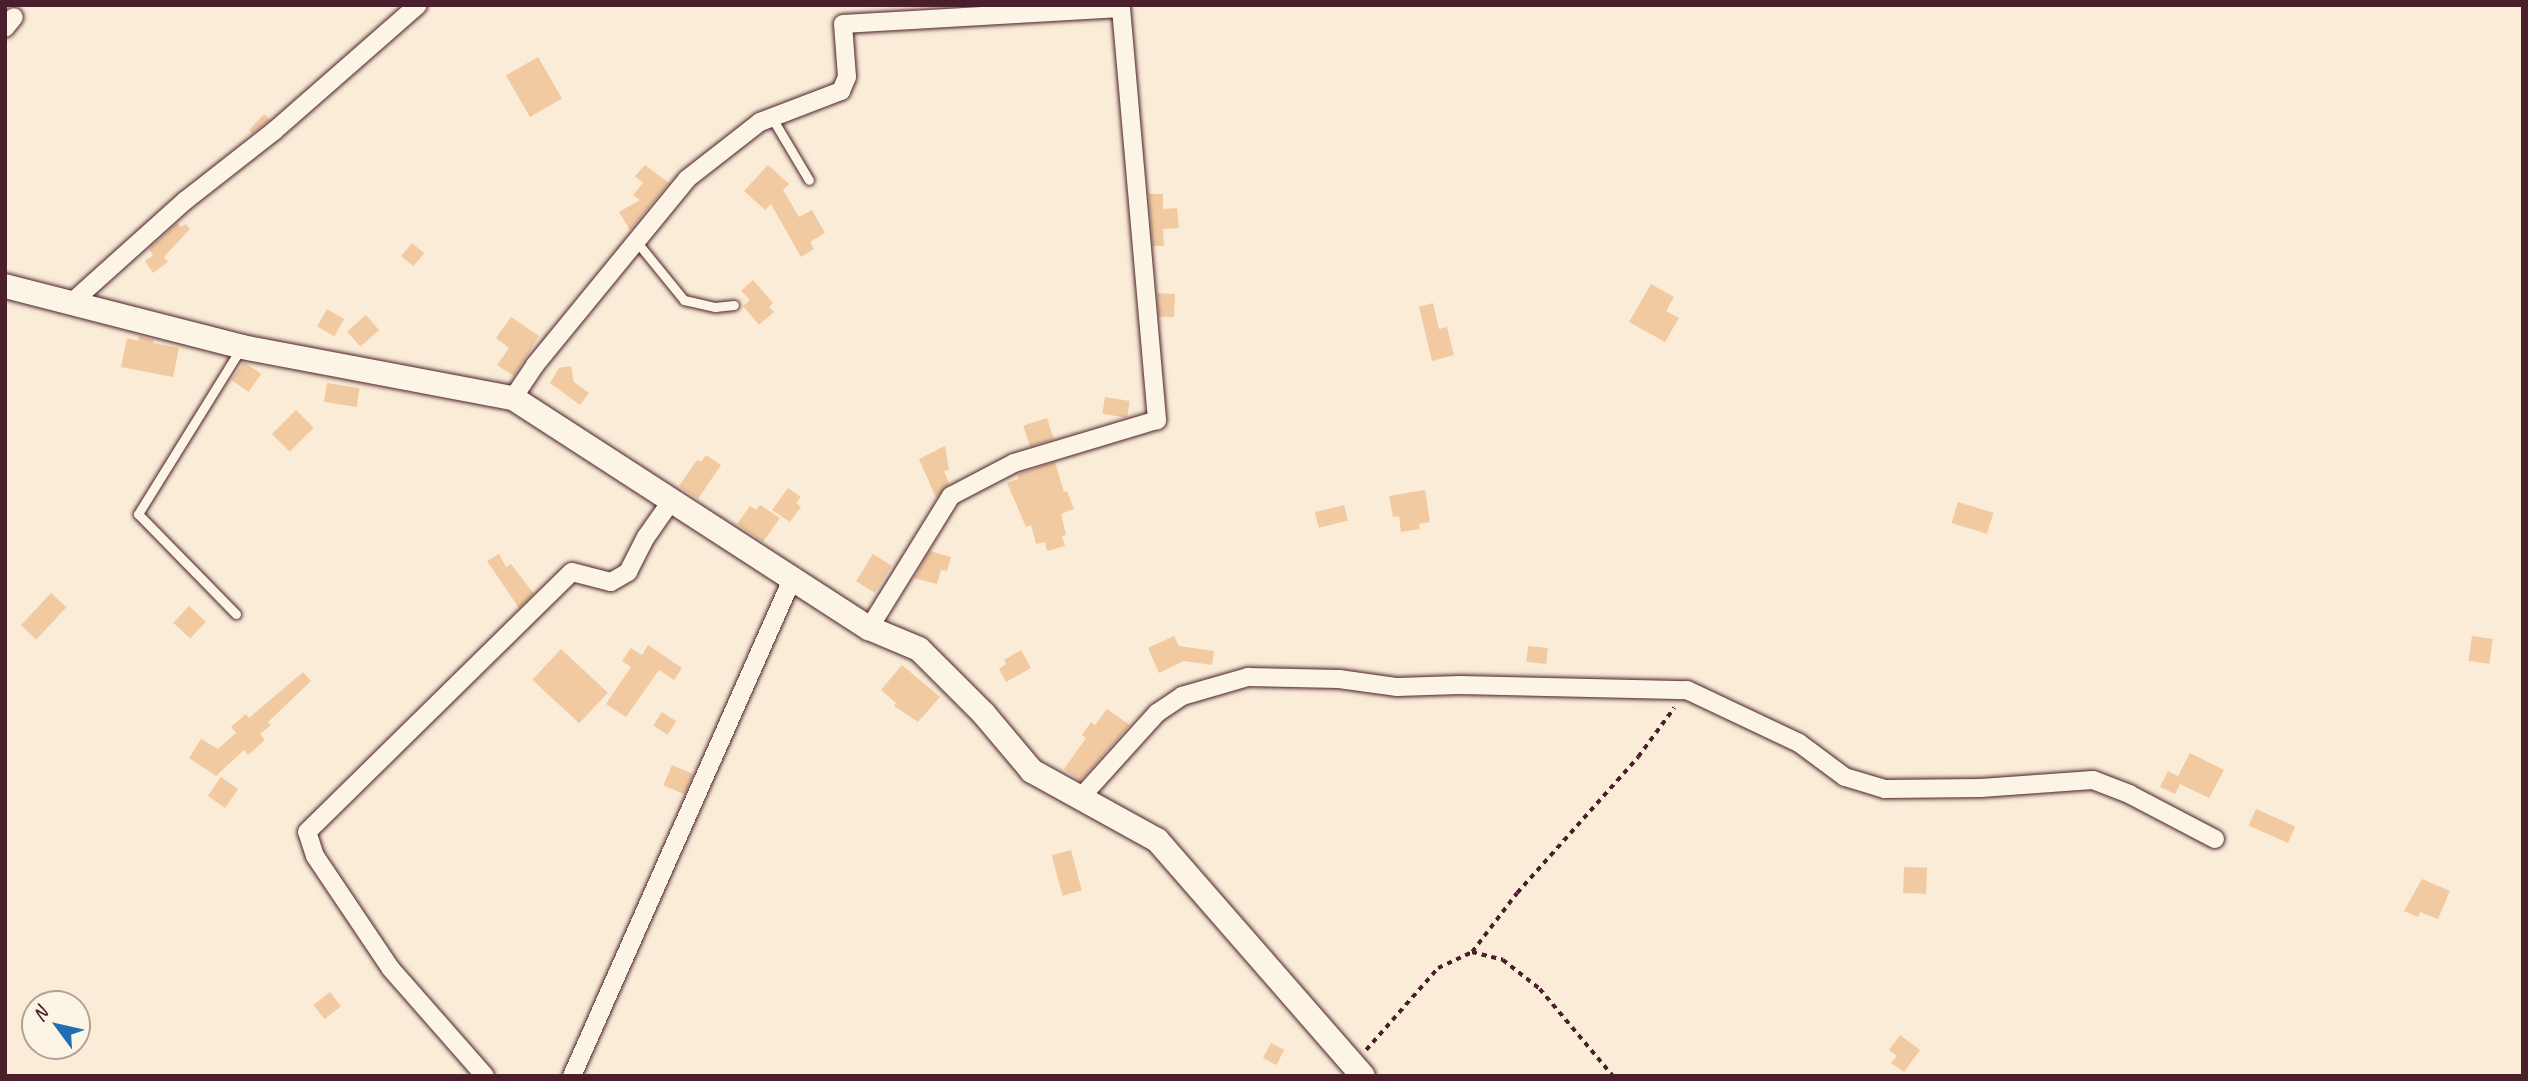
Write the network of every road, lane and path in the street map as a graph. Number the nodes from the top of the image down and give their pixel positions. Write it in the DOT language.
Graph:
graph roads {
  1 [pos="418,5"];
  2 [pos="772,118"];
  3 [pos="809,180"];
  4 [pos="636,241"];
  5 [pos="5,286"];
  6 [pos="70,304"];
  7 [pos="734,304"];
  8 [pos="242,347"];
  9 [pos="513,398"];
  10 [pos="672,500"];
  11 [pos="793,577"];
  12 [pos="236,614"];
  13 [pos="869,628"];
  14 [pos="1687,690"];
  15 [pos="1082,796"];
  16 [pos="2215,839"];
  17 [pos="1472,952"];
  18 [pos="1359,1071"];
  19 [pos="485,1076"];
  20 [pos="572,1076"];
  21 [pos="1613,1076"];
  1 -- 6 [label="street"];
  2 -- 3 [label="lane"];
  2 -- 4 [label="street"];
  2 -- 13 [label="street"];
  4 -- 7 [label="lane"];
  4 -- 9 [label="street"];
  5 -- 6 [label="street"];
  6 -- 8 [label="street"];
  8 -- 9 [label="street"];
  8 -- 12 [label="lane"];
  9 -- 10 [label="street"];
  10 -- 11 [label="street"];
  10 -- 19 [label="street"];
  11 -- 13 [label="street"];
  11 -- 20 [label="street"];
  13 -- 15 [label="street"];
  14 -- 15 [label="street"];
  14 -- 16 [label="street"];
  14 -- 17 [label="path"];
  15 -- 18 [label="street"];
  17 -- 18 [label="path"];
  17 -- 21 [label="path"];
}
